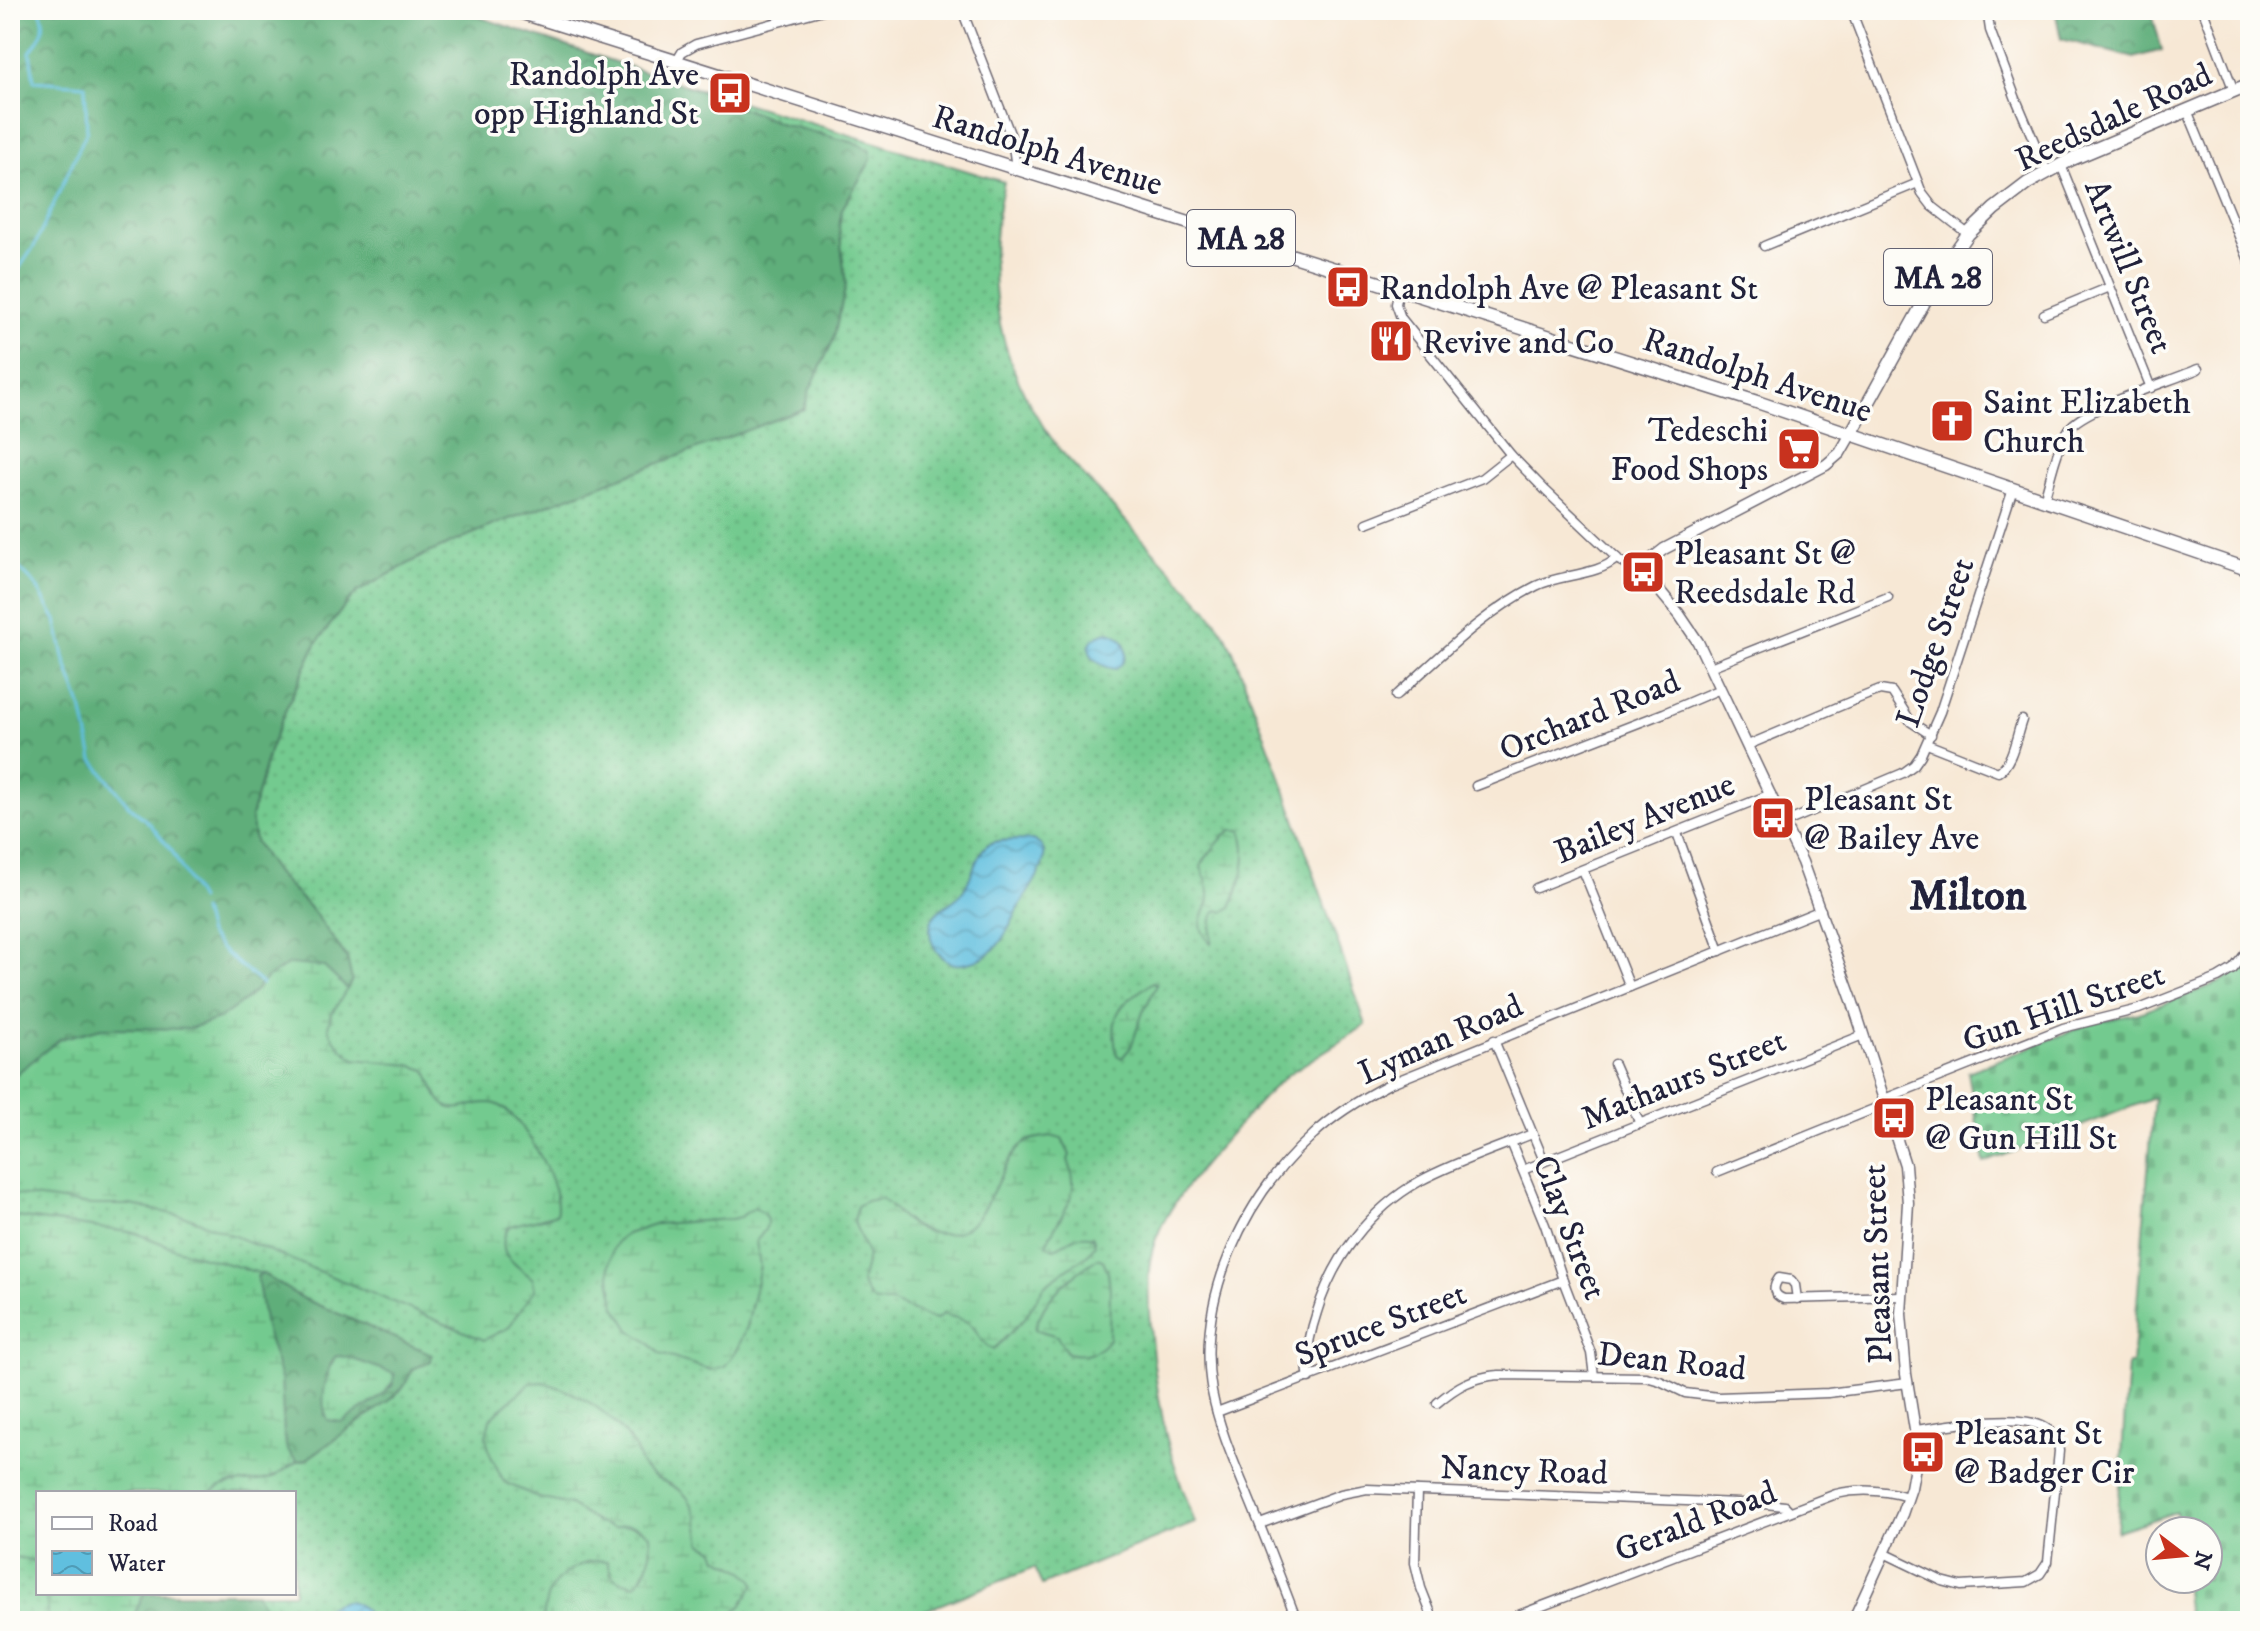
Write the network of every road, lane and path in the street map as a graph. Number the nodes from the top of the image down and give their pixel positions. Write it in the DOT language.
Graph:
graph roads {
  1 [pos="513,10"];
  2 [pos="823,10"];
  3 [pos="962,10"];
  4 [pos="1851,10"];
  5 [pos="1987,10"];
  6 [pos="2203,10"];
  7 [pos="676,62"];
  8 [pos="2250,84"];
  9 [pos="2234,91"];
  10 [pos="2187,110"];
  11 [pos="2061,165"];
  12 [pos="1016,168"];
  13 [pos="2047,172"];
  14 [pos="1918,183"];
  15 [pos="1968,234"];
  16 [pos="1764,246"];
  17 [pos="2250,263"];
  18 [pos="2110,287"];
  19 [pos="1399,288"];
  20 [pos="2044,314"];
  21 [pos="2198,369"];
  22 [pos="2151,388"];
  23 [pos="1851,434"];
  24 [pos="1511,455"];
  25 [pos="2013,489"];
  26 [pos="2044,500"];
  27 [pos="1367,523"];
  28 [pos="1617,558"];
  29 [pos="1648,569"];
  30 [pos="2250,570"];
  31 [pos="1888,597"];
  32 [pos="1710,667"];
  33 [pos="1720,689"];
  34 [pos="1396,696"];
  35 [pos="2022,720"];
  36 [pos="1931,735"];
  37 [pos="1927,744"];
  38 [pos="1748,745"];
  39 [pos="1476,786"];
  40 [pos="1771,794"];
  41 [pos="1784,823"];
  42 [pos="1677,833"];
  43 [pos="1583,870"];
  44 [pos="1536,888"];
  45 [pos="1821,910"];
  46 [pos="2250,948"];
  47 [pos="1720,951"];
  48 [pos="1630,987"];
  49 [pos="1863,1035"];
  50 [pos="1494,1040"];
  51 [pos="1614,1064"];
  52 [pos="1885,1101"];
  53 [pos="1640,1124"];
  54 [pos="1532,1134"];
  55 [pos="1511,1142"];
  56 [pos="1544,1161"];
  57 [pos="1523,1170"];
  58 [pos="1717,1172"];
  59 [pos="1563,1280"];
  60 [pos="1901,1296"];
  61 [pos="1797,1299"];
  62 [pos="1594,1376"];
  63 [pos="1309,1378"];
  64 [pos="1908,1383"];
  65 [pos="1437,1403"];
  66 [pos="1217,1412"];
  67 [pos="1915,1430"];
  68 [pos="1417,1491"];
  69 [pos="1908,1497"];
  70 [pos="1790,1511"];
  71 [pos="1260,1524"];
  72 [pos="1884,1553"];
  73 [pos="1297,1621"];
  74 [pos="1434,1621"];
  75 [pos="1503,1621"];
  76 [pos="1853,1621"];
  1 -- 7 [label="main road, Randolph Avenue / MA 28"];
  2 -- 7 [label="street"];
  3 -- 12 [label="street"];
  4 -- 14 [label="street"];
  5 -- 13 [label="street"];
  6 -- 9 [label="street"];
  7 -- 12 [label="main road, Randolph Avenue / MA 28"];
  8 -- 9 [label="main road, Reedsdale Road / MA 28"];
  9 -- 10 [label="main road, Reedsdale Road / MA 28"];
  10 -- 11 [label="main road, Reedsdale Road / MA 28"];
  10 -- 17 [label="street"];
  11 -- 13 [label="main road, Reedsdale Road / MA 28"];
  11 -- 18 [label="street, Artwill Street"];
  12 -- 19 [label="main road, Randolph Avenue / MA 28"];
  13 -- 15 [label="main road, Reedsdale Road / MA 28"];
  14 -- 15 [label="street"];
  14 -- 16 [label="street"];
  15 -- 23 [label="main road, Reedsdale Road / MA 28"];
  18 -- 20 [label="street"];
  18 -- 22 [label="street, Artwill Street"];
  19 -- 23 [label="main road, Randolph Avenue / MA 28"];
  19 -- 24 [label="street"];
  21 -- 22 [label="street, Artwill Street"];
  22 -- 26 [label="street, Artwill Street"];
  23 -- 25 [label="main road, Randolph Avenue"];
  23 -- 29 [label="street, Reedsdale Road"];
  24 -- 27 [label="street"];
  24 -- 28 [label="street"];
  25 -- 26 [label="main road, Randolph Avenue"];
  25 -- 36 [label="street, Lodge Street"];
  26 -- 30 [label="main road, Randolph Avenue"];
  28 -- 29 [label="street"];
  28 -- 34 [label="street"];
  29 -- 32 [label="street, Pleasant Street"];
  31 -- 32 [label="street"];
  32 -- 33 [label="street, Pleasant Street"];
  33 -- 38 [label="street, Pleasant Street"];
  33 -- 39 [label="street, Orchard Road"];
  35 -- 37 [label="street"];
  36 -- 37 [label="street, Lodge Street"];
  36 -- 38 [label="street"];
  37 -- 41 [label="street, Lodge Street"];
  38 -- 40 [label="street, Pleasant Street"];
  40 -- 41 [label="street, Pleasant Street"];
  40 -- 42 [label="street, Bailey Avenue"];
  41 -- 45 [label="street, Pleasant Street"];
  42 -- 43 [label="street, Bailey Avenue"];
  42 -- 47 [label="street"];
  43 -- 44 [label="street, Bailey Avenue"];
  43 -- 48 [label="street"];
  45 -- 47 [label="street, Lyman Road"];
  45 -- 49 [label="street, Pleasant Street"];
  46 -- 52 [label="street, Gun Hill Street"];
  47 -- 48 [label="street, Lyman Road"];
  48 -- 50 [label="street, Lyman Road"];
  49 -- 52 [label="street, Pleasant Street"];
  49 -- 53 [label="street, Mathaurs Street"];
  50 -- 54 [label="street"];
  50 -- 66 [label="street, Lyman Road"];
  51 -- 53 [label="street"];
  52 -- 58 [label="street, Gun Hill Street"];
  52 -- 60 [label="street, Pleasant Street"];
  53 -- 56 [label="street, Mathaurs Street"];
  54 -- 55 [label="street"];
  54 -- 56 [label="street"];
  55 -- 57 [label="street, Clay Street"];
  55 -- 63 [label="street"];
  56 -- 57 [label="street, Mathaurs Street"];
  57 -- 59 [label="street, Clay Street"];
  59 -- 62 [label="street, Clay Street"];
  59 -- 63 [label="street, Spruce Street"];
  60 -- 61 [label="street"];
  60 -- 64 [label="street, Pleasant Street"];
  62 -- 64 [label="street, Dean Road"];
  62 -- 65 [label="street, Dean Road"];
  63 -- 66 [label="street, Spruce Street"];
  64 -- 67 [label="street, Pleasant Street"];
  66 -- 71 [label="street, Lyman Road"];
  67 -- 69 [label="street, Pleasant Street"];
  67 -- 72 [label="street"];
  68 -- 70 [label="street, Nancy Road"];
  68 -- 71 [label="street, Nancy Road"];
  68 -- 74 [label="street"];
  69 -- 70 [label="street, Gerald Road"];
  69 -- 72 [label="street, Pleasant Street"];
  70 -- 75 [label="street, Gerald Road"];
  71 -- 73 [label="street, Lyman Road"];
  72 -- 76 [label="street, Pleasant Street"];
}
